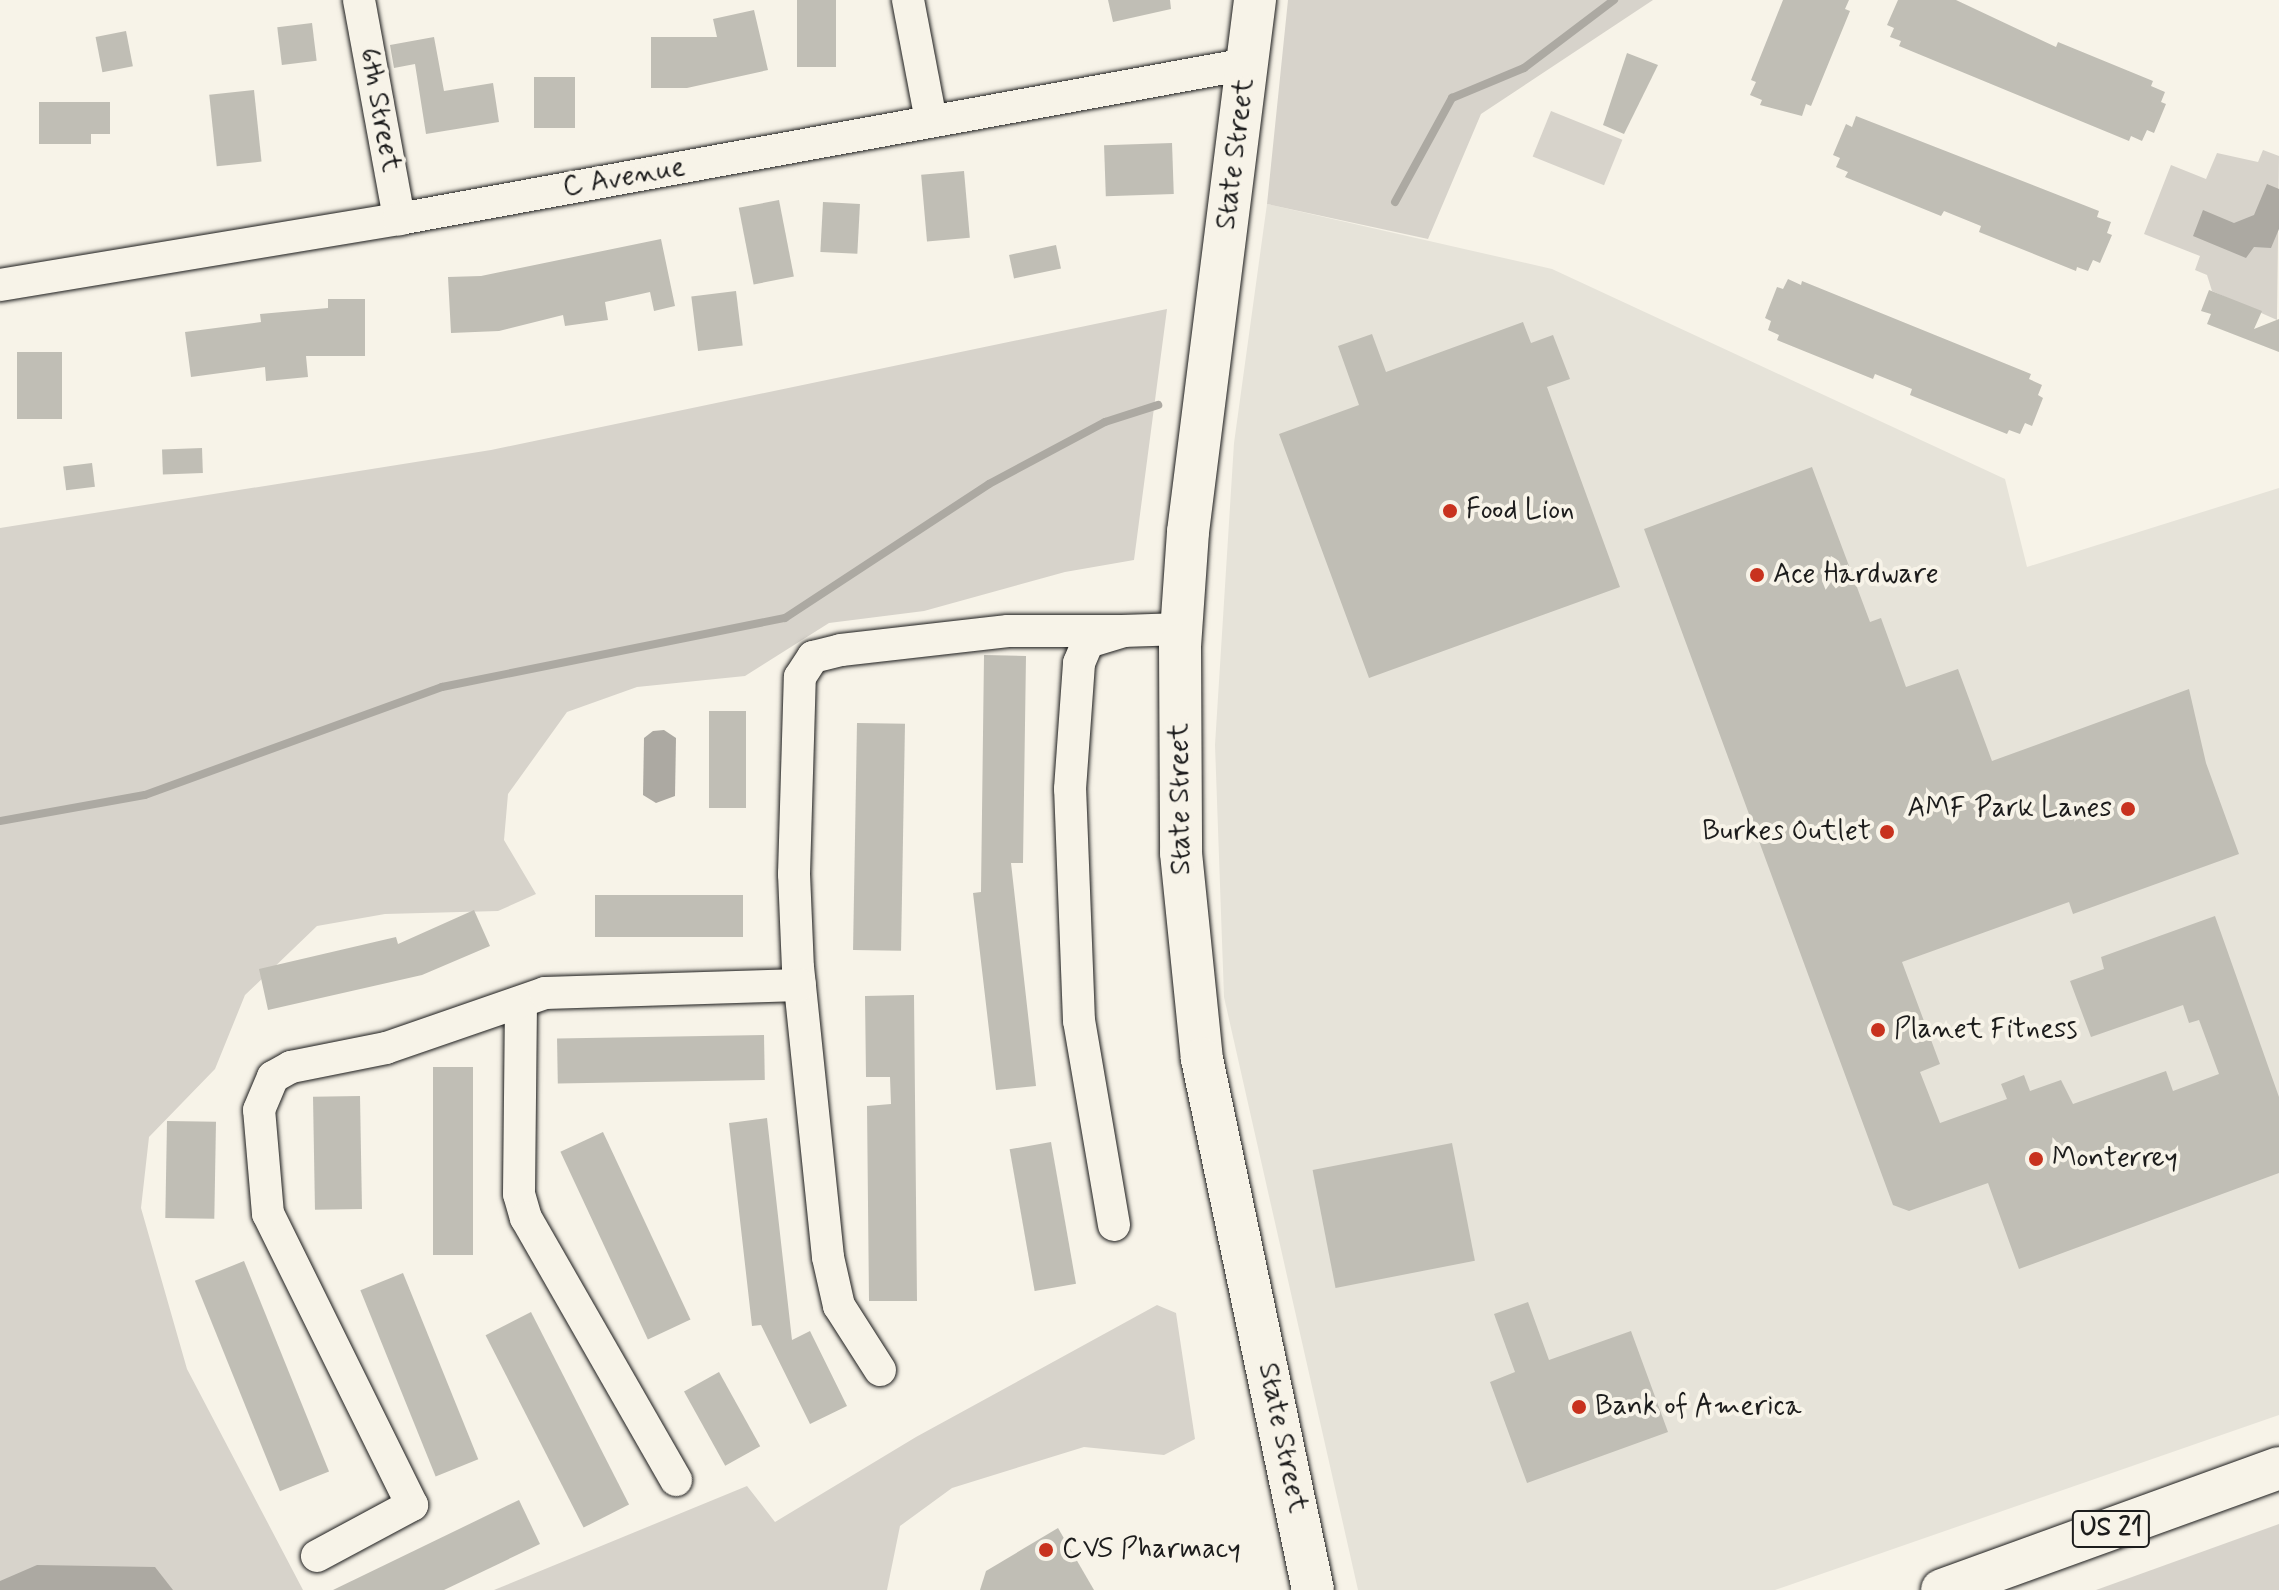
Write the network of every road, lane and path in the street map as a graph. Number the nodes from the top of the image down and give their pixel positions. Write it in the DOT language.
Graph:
graph roads {
  1 [pos="359,0"];
  2 [pos="908,0"];
  3 [pos="1255,0"];
  4 [pos="1247,64"];
  5 [pos="931,121"];
  6 [pos="399,219"];
  7 [pos="0,285"];
  8 [pos="1181,629"];
  9 [pos="1123,631"];
  10 [pos="800,985"];
  11 [pos="521,1002"];
  12 [pos="1114,1225"];
  13 [pos="880,1370"];
  14 [pos="2279,1468"];
  15 [pos="676,1480"];
  16 [pos="317,1556"];
  17 [pos="1313,1590"];
  18 [pos="1942,1590"];
  1 -- 6 [label="street, 6th Street"];
  2 -- 5 [label="street"];
  3 -- 4 [label="main road, State Street"];
  4 -- 5 [label="street, C Avenue"];
  4 -- 8 [label="main road, State Street"];
  5 -- 6 [label="street, C Avenue"];
  6 -- 7 [label="street, C Avenue"];
  8 -- 9 [label="street"];
  8 -- 17 [label="main road, State Street"];
  9 -- 10 [label="street"];
  9 -- 12 [label="street"];
  10 -- 11 [label="street"];
  10 -- 13 [label="street"];
  11 -- 15 [label="street"];
  11 -- 16 [label="street"];
  14 -- 18 [label="main road, US 21"];
}
